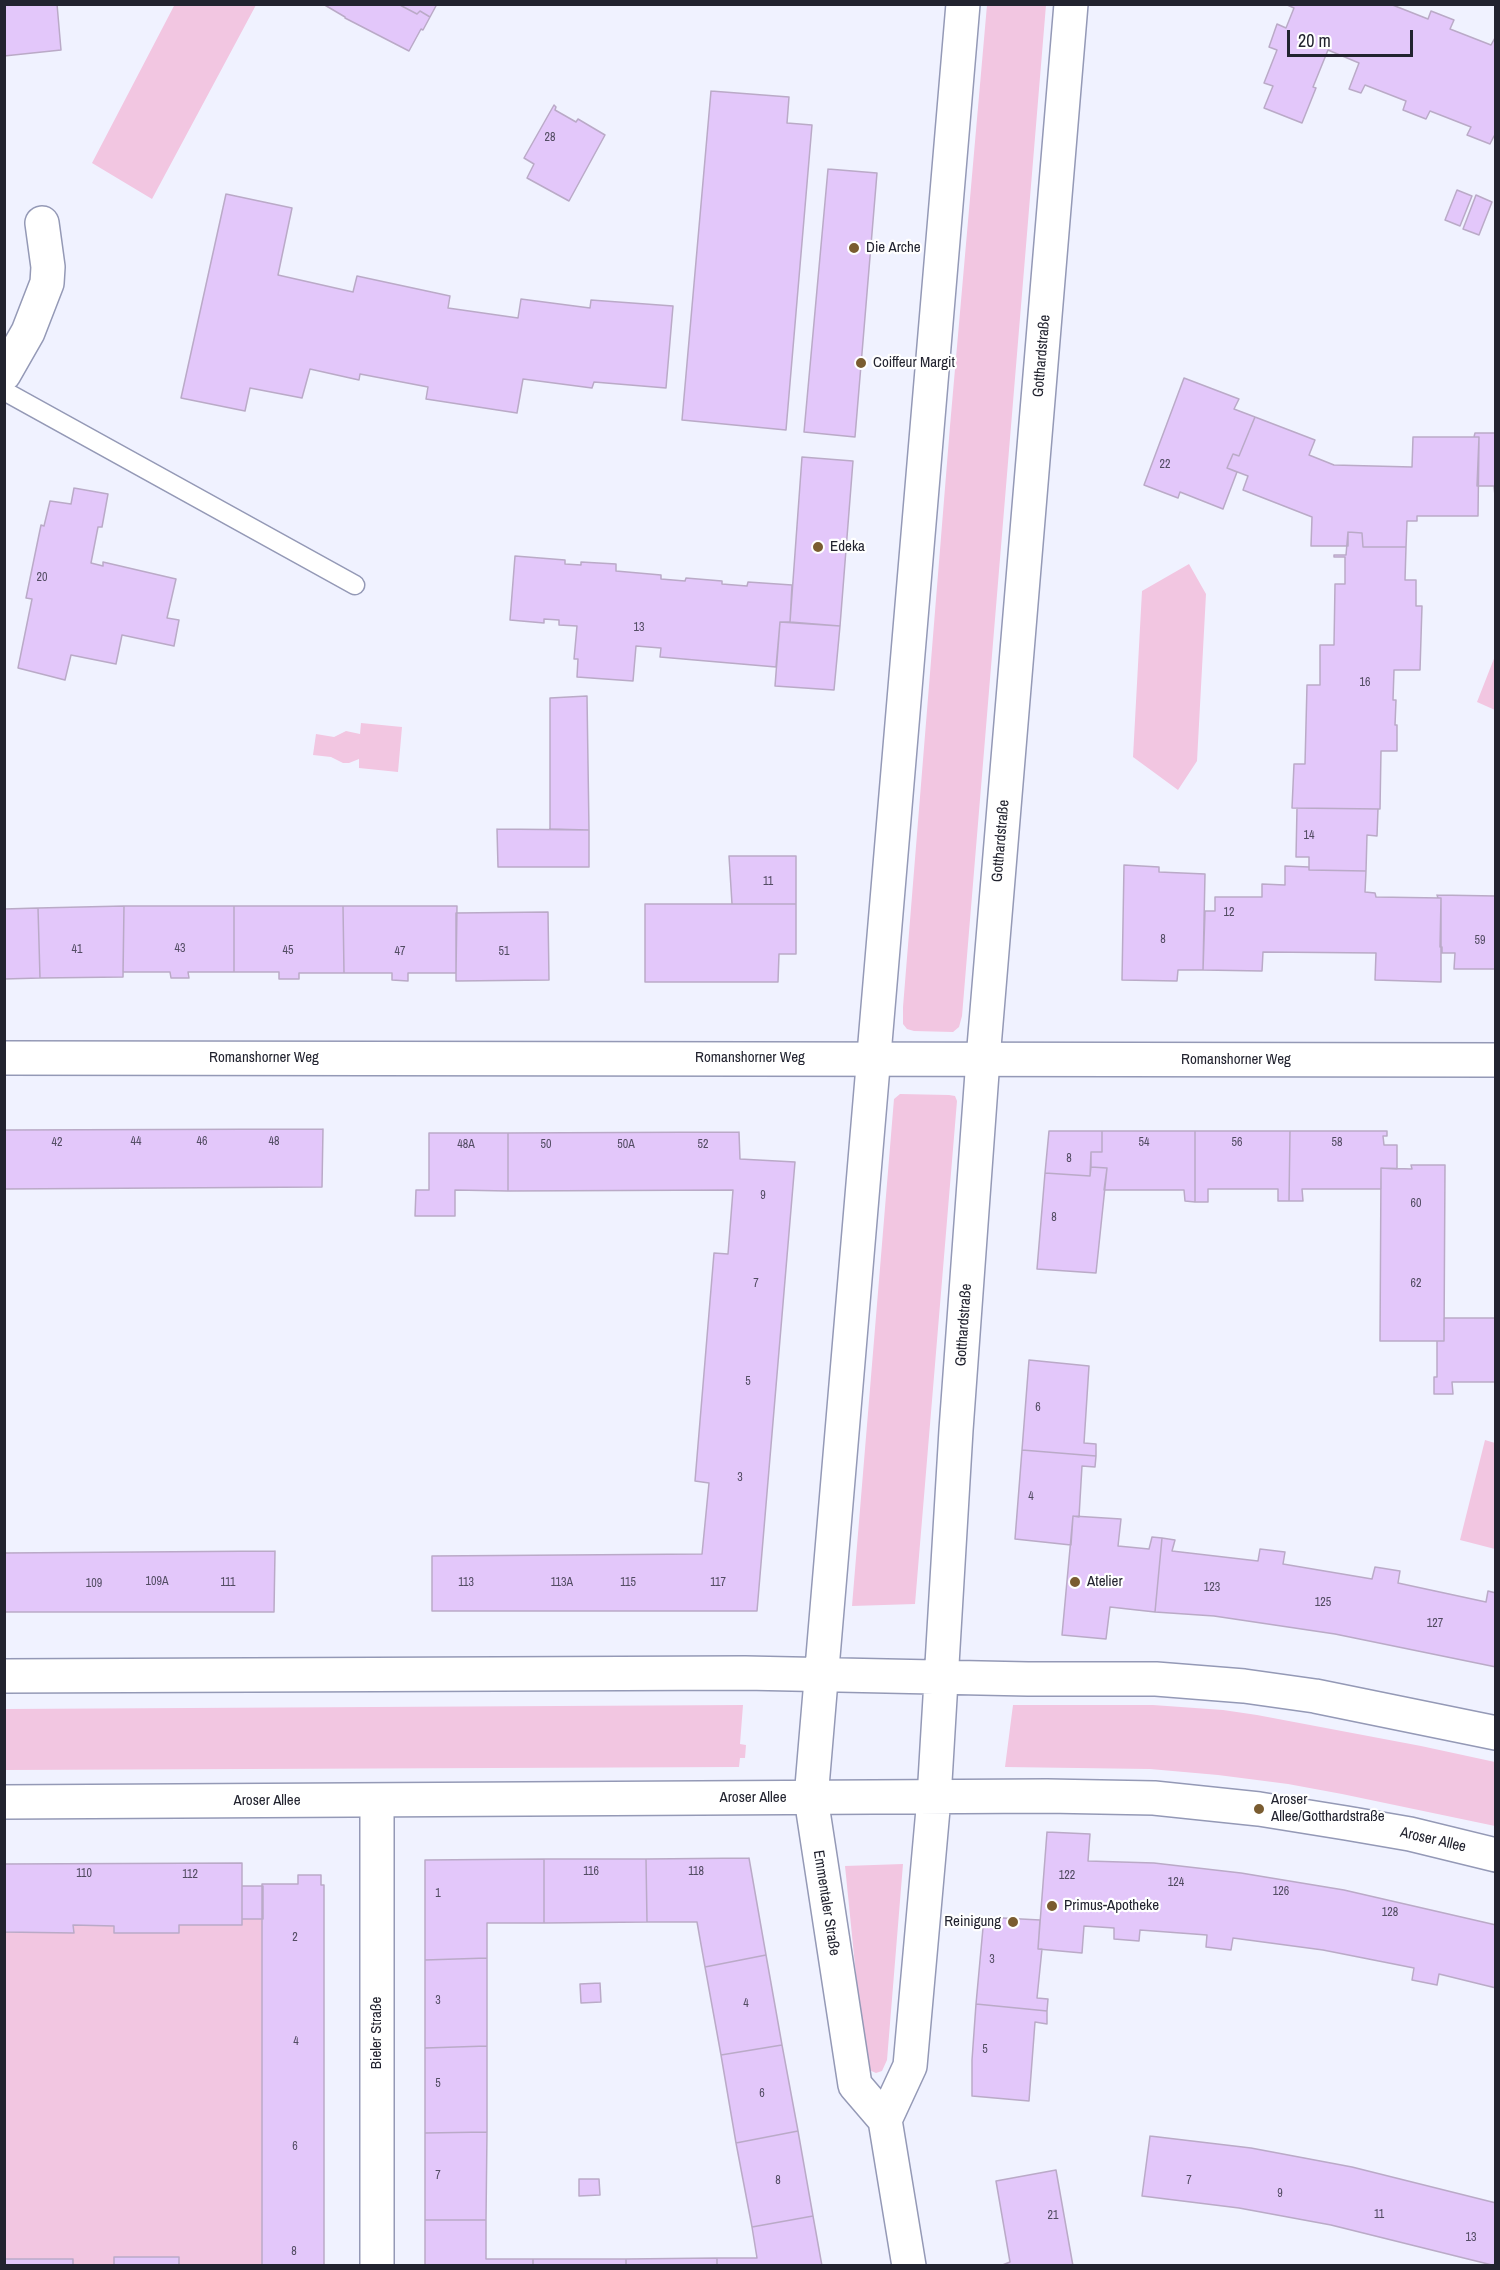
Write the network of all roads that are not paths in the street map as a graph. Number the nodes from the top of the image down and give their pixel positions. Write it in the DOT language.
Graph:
graph roads {
  1 [pos="963,4"];
  2 [pos="1071,4"];
  3 [pos="42,223"];
  4 [pos="4,374"];
  5 [pos="4,391"];
  6 [pos="355,585"];
  7 [pos="4,1058"];
  8 [pos="874,1059"];
  9 [pos="983,1059"];
  10 [pos="1496,1060"];
  11 [pos="820,1675"];
  12 [pos="4,1676"];
  13 [pos="940,1677"];
  14 [pos="1496,1733"];
  15 [pos="811,1798"];
  16 [pos="934,1798"];
  17 [pos="377,1800"];
  18 [pos="4,1802"];
  19 [pos="1496,1855"];
  20 [pos="885,2120"];
  21 [pos="377,2265"];
  22 [pos="909,2265"];
  1 -- 8 [label="main road"];
  2 -- 9 [label="main road, Gotthardstraße"];
  3 -- 4 [label="main road"];
  5 -- 6 [label="lane"];
  7 -- 8 [label="main road, Romanshorner Weg"];
  8 -- 9 [label="main road, Romanshorner Weg"];
  8 -- 11 [label="main road"];
  9 -- 10 [label="main road, Romanshorner Weg"];
  9 -- 13 [label="main road, Gotthardstraße"];
  11 -- 12 [label="main road"];
  11 -- 13 [label="main road"];
  11 -- 15 [label="main road, Emmentaler Straße"];
  13 -- 14 [label="main road"];
  13 -- 16 [label="main road"];
  15 -- 16 [label="main road, Aroser Allee"];
  15 -- 17 [label="main road, Aroser Allee"];
  15 -- 20 [label="main road, Emmentaler Straße"];
  16 -- 19 [label="main road, Aroser Allee"];
  16 -- 20 [label="main road"];
  17 -- 18 [label="main road, Aroser Allee"];
  17 -- 21 [label="main road, Bieler Straße"];
  20 -- 22 [label="main road"];
}
